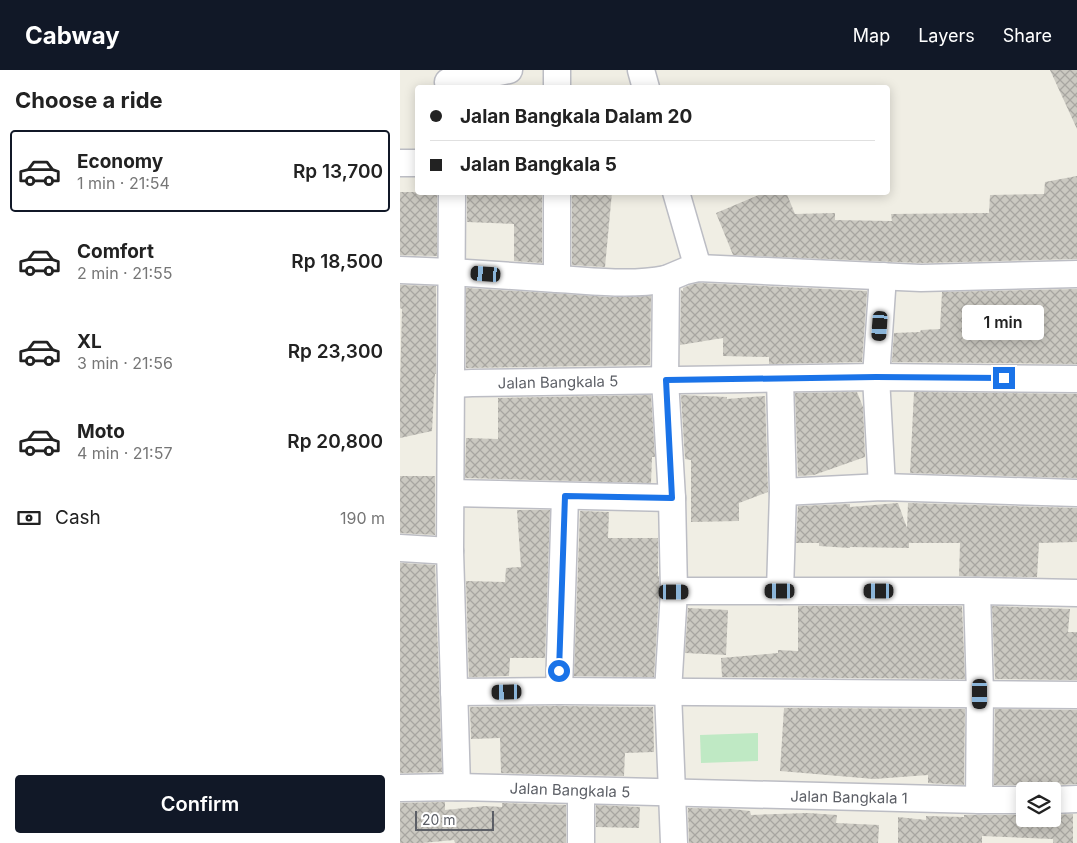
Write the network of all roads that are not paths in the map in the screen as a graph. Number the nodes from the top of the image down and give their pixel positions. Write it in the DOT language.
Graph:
graph roads {
  1 [pos="509,70"];
  2 [pos="557,70"];
  3 [pos="641,70"];
  4 [pos="447,80"];
  5 [pos="557,85"];
  6 [pos="645,85"];
  7 [pos="400,163"];
  8 [pos="415,163"];
  9 [pos="452,195"];
  10 [pos="557,195"];
  11 [pos="677,195"];
  12 [pos="698,268"];
  13 [pos="400,270"];
  14 [pos="451,272"];
  15 [pos="1077,274"];
  16 [pos="883,276"];
  17 [pos="666,278"];
  18 [pos="558,279"];
  19 [pos="876,377"];
  20 [pos="780,379"];
  21 [pos="1077,379"];
  22 [pos="666,380"];
  23 [pos="452,384"];
  24 [pos="882,488"];
  25 [pos="783,492"];
  26 [pos="451,493"];
  27 [pos="1077,493"];
  28 [pos="565,496"];
  29 [pos="672,498"];
  30 [pos="400,548"];
  31 [pos="450,551"];
  32 [pos="780,591"];
  33 [pos="977,591"];
  34 [pos="674,592"];
  35 [pos="1077,593"];
  36 [pos="559,691"];
  37 [pos="454,692"];
  38 [pos="668,692"];
  39 [pos="980,694"];
  40 [pos="1077,696"];
  41 [pos="457,787"];
  42 [pos="400,788"];
  43 [pos="581,791"];
  44 [pos="672,793"];
  45 [pos="1077,799"];
  46 [pos="979,800"];
  47 [pos="1016,800"];
  48 [pos="1061,800"];
  49 [pos="581,843"];
  50 [pos="674,843"];
  1 -- 4 [label="street"];
  2 -- 5 [label="street"];
  3 -- 6 [label="street"];
  7 -- 8 [label="street"];
  9 -- 14 [label="street"];
  10 -- 18 [label="street"];
  11 -- 12 [label="street"];
  12 -- 16 [label="street"];
  12 -- 17 [label="street"];
  13 -- 14 [label="street"];
  14 -- 18 [label="street"];
  14 -- 23 [label="street"];
  15 -- 16 [label="street"];
  16 -- 19 [label="street"];
  17 -- 18 [label="street"];
  17 -- 22 [label="street"];
  19 -- 20 [label="street, Jalan Bangkala 5"];
  19 -- 21 [label="street, Jalan Bangkala 5"];
  19 -- 24 [label="street"];
  20 -- 22 [label="street, Jalan Bangkala 5"];
  20 -- 25 [label="street"];
  22 -- 23 [label="street, Jalan Bangkala 5"];
  22 -- 29 [label="street"];
  23 -- 26 [label="street"];
  24 -- 25 [label="street"];
  24 -- 27 [label="street"];
  25 -- 32 [label="street"];
  26 -- 28 [label="street"];
  26 -- 31 [label="street"];
  28 -- 29 [label="street"];
  28 -- 36 [label="street"];
  29 -- 34 [label="street"];
  30 -- 31 [label="street"];
  31 -- 37 [label="street"];
  32 -- 33 [label="street"];
  32 -- 34 [label="street"];
  33 -- 35 [label="street"];
  33 -- 39 [label="street"];
  34 -- 38 [label="street"];
  36 -- 37 [label="street"];
  36 -- 38 [label="street"];
  37 -- 41 [label="street"];
  38 -- 39 [label="street"];
  38 -- 44 [label="street"];
  39 -- 40 [label="street"];
  39 -- 46 [label="street"];
  41 -- 42 [label="street, Jalan Bangkala 5"];
  41 -- 43 [label="street, Jalan Bangkala 5"];
  43 -- 44 [label="street, Jalan Bangkala 5"];
  43 -- 49 [label="street"];
  44 -- 46 [label="street, Jalan Bangkala 1"];
  44 -- 50 [label="street"];
  45 -- 48 [label="street"];
  46 -- 47 [label="street, Jalan Bangkala 1"];
}
